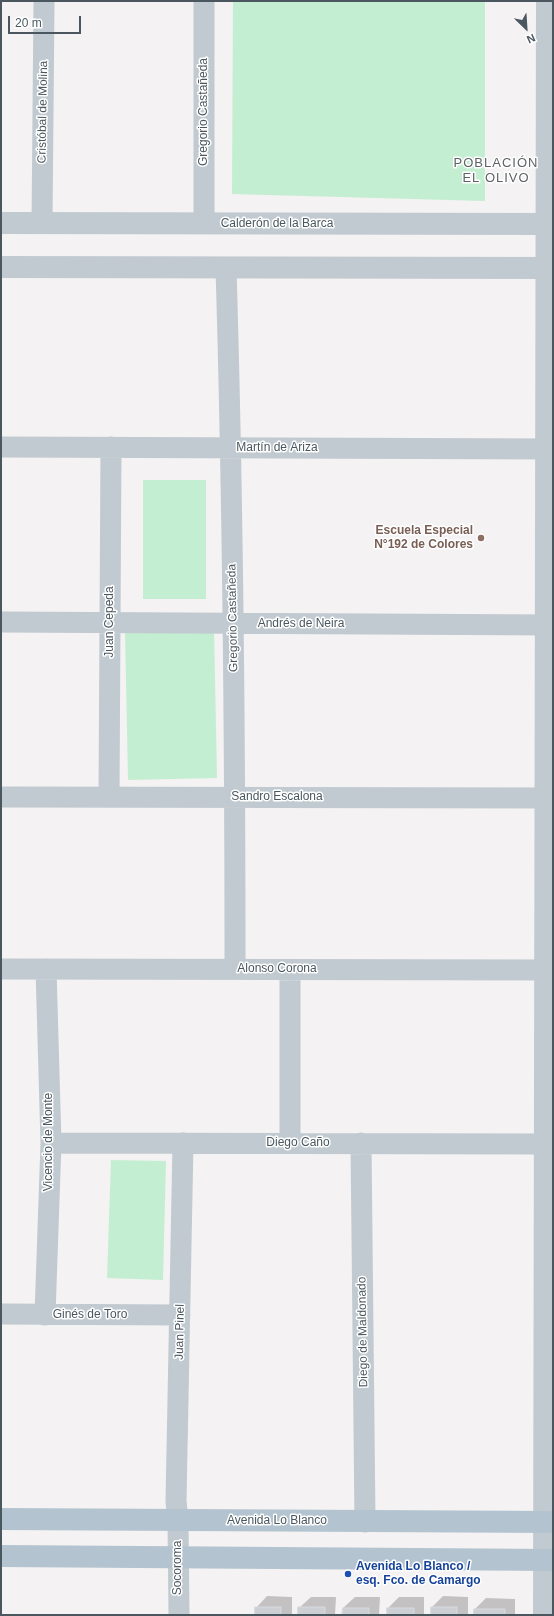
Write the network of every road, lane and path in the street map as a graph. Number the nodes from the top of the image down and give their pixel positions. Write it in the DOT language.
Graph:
graph roads {
  1 [pos="44,1"];
  2 [pos="204,1"];
  3 [pos="547,1"];
  4 [pos="1,223"];
  5 [pos="42,223"];
  6 [pos="204,223"];
  7 [pos="550,224"];
  8 [pos="1,267"];
  9 [pos="226,268"];
  10 [pos="550,268"];
  11 [pos="1,447"];
  12 [pos="111,447"];
  13 [pos="231,448"];
  14 [pos="550,449"];
  15 [pos="1,622"];
  16 [pos="110,622"];
  17 [pos="233,623"];
  18 [pos="549,625"];
  19 [pos="1,797"];
  20 [pos="109,797"];
  21 [pos="235,797"];
  22 [pos="549,798"];
  23 [pos="1,969"];
  24 [pos="46,969"];
  25 [pos="235,969"];
  26 [pos="290,970"];
  27 [pos="549,970"];
  28 [pos="51,1142"];
  29 [pos="183,1143"];
  30 [pos="290,1143"];
  31 [pos="361,1143"];
  32 [pos="545,1144"];
  33 [pos="1,1314"];
  34 [pos="45,1315"];
  35 [pos="180,1315"];
  36 [pos="1,1519"];
  37 [pos="178,1521"];
  38 [pos="365,1522"];
  39 [pos="549,1522"];
  40 [pos="1,1556"];
  41 [pos="178,1557"];
  42 [pos="548,1560"];
  43 [pos="179,1615"];
  44 [pos="544,1615"];
  1 -- 5 [label="street, Cristóbal de Molina"];
  2 -- 6 [label="street, Gregorio Castañeda"];
  3 -- 7 [label="street"];
  4 -- 5 [label="street, Calderón de la Barca"];
  5 -- 6 [label="street, Calderón de la Barca"];
  6 -- 7 [label="street, Calderón de la Barca"];
  7 -- 10 [label="street"];
  8 -- 9 [label="street"];
  9 -- 10 [label="street"];
  9 -- 13 [label="street, Gregorio Castañeda"];
  10 -- 14 [label="street"];
  11 -- 12 [label="street, Martín de Ariza"];
  12 -- 13 [label="street, Martín de Ariza"];
  12 -- 16 [label="street, Juan Cepeda"];
  13 -- 14 [label="street, Martín de Ariza"];
  13 -- 17 [label="street, Gregorio Castañeda"];
  14 -- 18 [label="street"];
  15 -- 16 [label="street, Andrés de Neira"];
  16 -- 17 [label="street, Andrés de Neira"];
  16 -- 20 [label="street, Juan Cepeda"];
  17 -- 18 [label="street, Andrés de Neira"];
  17 -- 21 [label="street, Gregorio Castañeda"];
  18 -- 22 [label="street"];
  19 -- 20 [label="street, Sandro Escalona"];
  20 -- 21 [label="street, Sandro Escalona"];
  21 -- 22 [label="street, Sandro Escalona"];
  21 -- 25 [label="street, Gregorio Castañeda"];
  22 -- 27 [label="street"];
  23 -- 24 [label="street, Alonso Corona"];
  24 -- 25 [label="street, Alonso Corona"];
  24 -- 28 [label="street, Vicencio de Monte"];
  25 -- 26 [label="street, Alonso Corona"];
  26 -- 27 [label="street, Alonso Corona"];
  26 -- 30 [label="street"];
  27 -- 32 [label="street"];
  28 -- 29 [label="street, Diego Caño"];
  28 -- 34 [label="street, Vicencio de Monte"];
  29 -- 30 [label="street, Diego Caño"];
  29 -- 35 [label="street, Juan Pinel"];
  30 -- 31 [label="street, Diego Caño"];
  31 -- 32 [label="street, Diego Caño"];
  31 -- 38 [label="street, Diego de Maldonado"];
  32 -- 39 [label="street"];
  33 -- 34 [label="street, Ginés de Toro"];
  34 -- 35 [label="street, Ginés de Toro"];
  35 -- 37 [label="street, Juan Pinel"];
  36 -- 37 [label="main road, Avenida Lo Blanco"];
  37 -- 38 [label="main road, Avenida Lo Blanco"];
  37 -- 41 [label="street, Socoroma"];
  38 -- 39 [label="main road, Avenida Lo Blanco"];
  39 -- 42 [label="street"];
  40 -- 41 [label="main road"];
  41 -- 42 [label="main road"];
  41 -- 43 [label="street, Socoroma"];
  42 -- 44 [label="street"];
}
